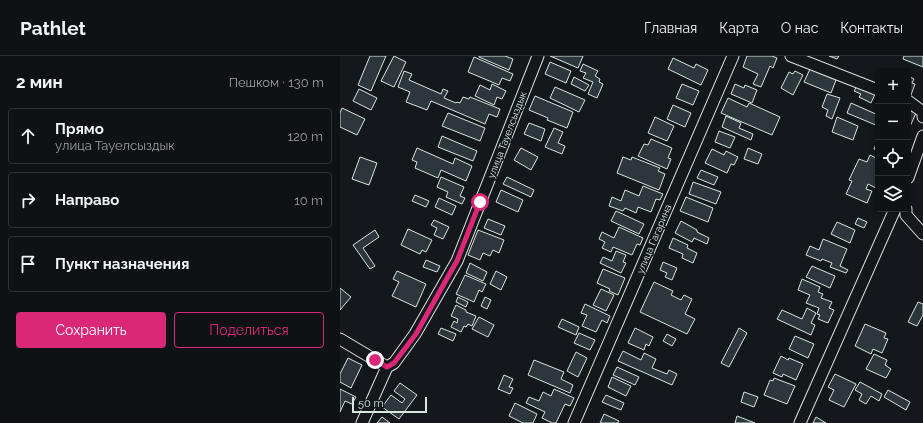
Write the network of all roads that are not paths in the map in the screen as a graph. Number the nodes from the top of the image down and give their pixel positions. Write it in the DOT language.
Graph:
graph roads {
  1 [pos="538,56"];
  2 [pos="733,56"];
  3 [pos="791,56"];
  4 [pos="875,89"];
  5 [pos="911,103"];
  6 [pos="923,112"];
  7 [pos="923,117"];
  8 [pos="923,136"];
  9 [pos="909,176"];
  10 [pos="894,212"];
  11 [pos="906,212"];
  12 [pos="923,234"];
  13 [pos="340,339"];
  14 [pos="387,367"];
  15 [pos="362,423"];
  16 [pos="574,423"];
  17 [pos="800,423"];
  1 -- 14 [label="street, улица Тауелсыздык"];
  2 -- 16 [label="street, улица Гагарина"];
  3 -- 4 [label="street"];
  5 -- 6 [label="street"];
  6 -- 7 [label="street"];
  8 -- 9 [label="street"];
  10 -- 17 [label="street"];
  11 -- 12 [label="street"];
  13 -- 14 [label="street"];
  14 -- 15 [label="street, улица Тауелсыздык"];
}
